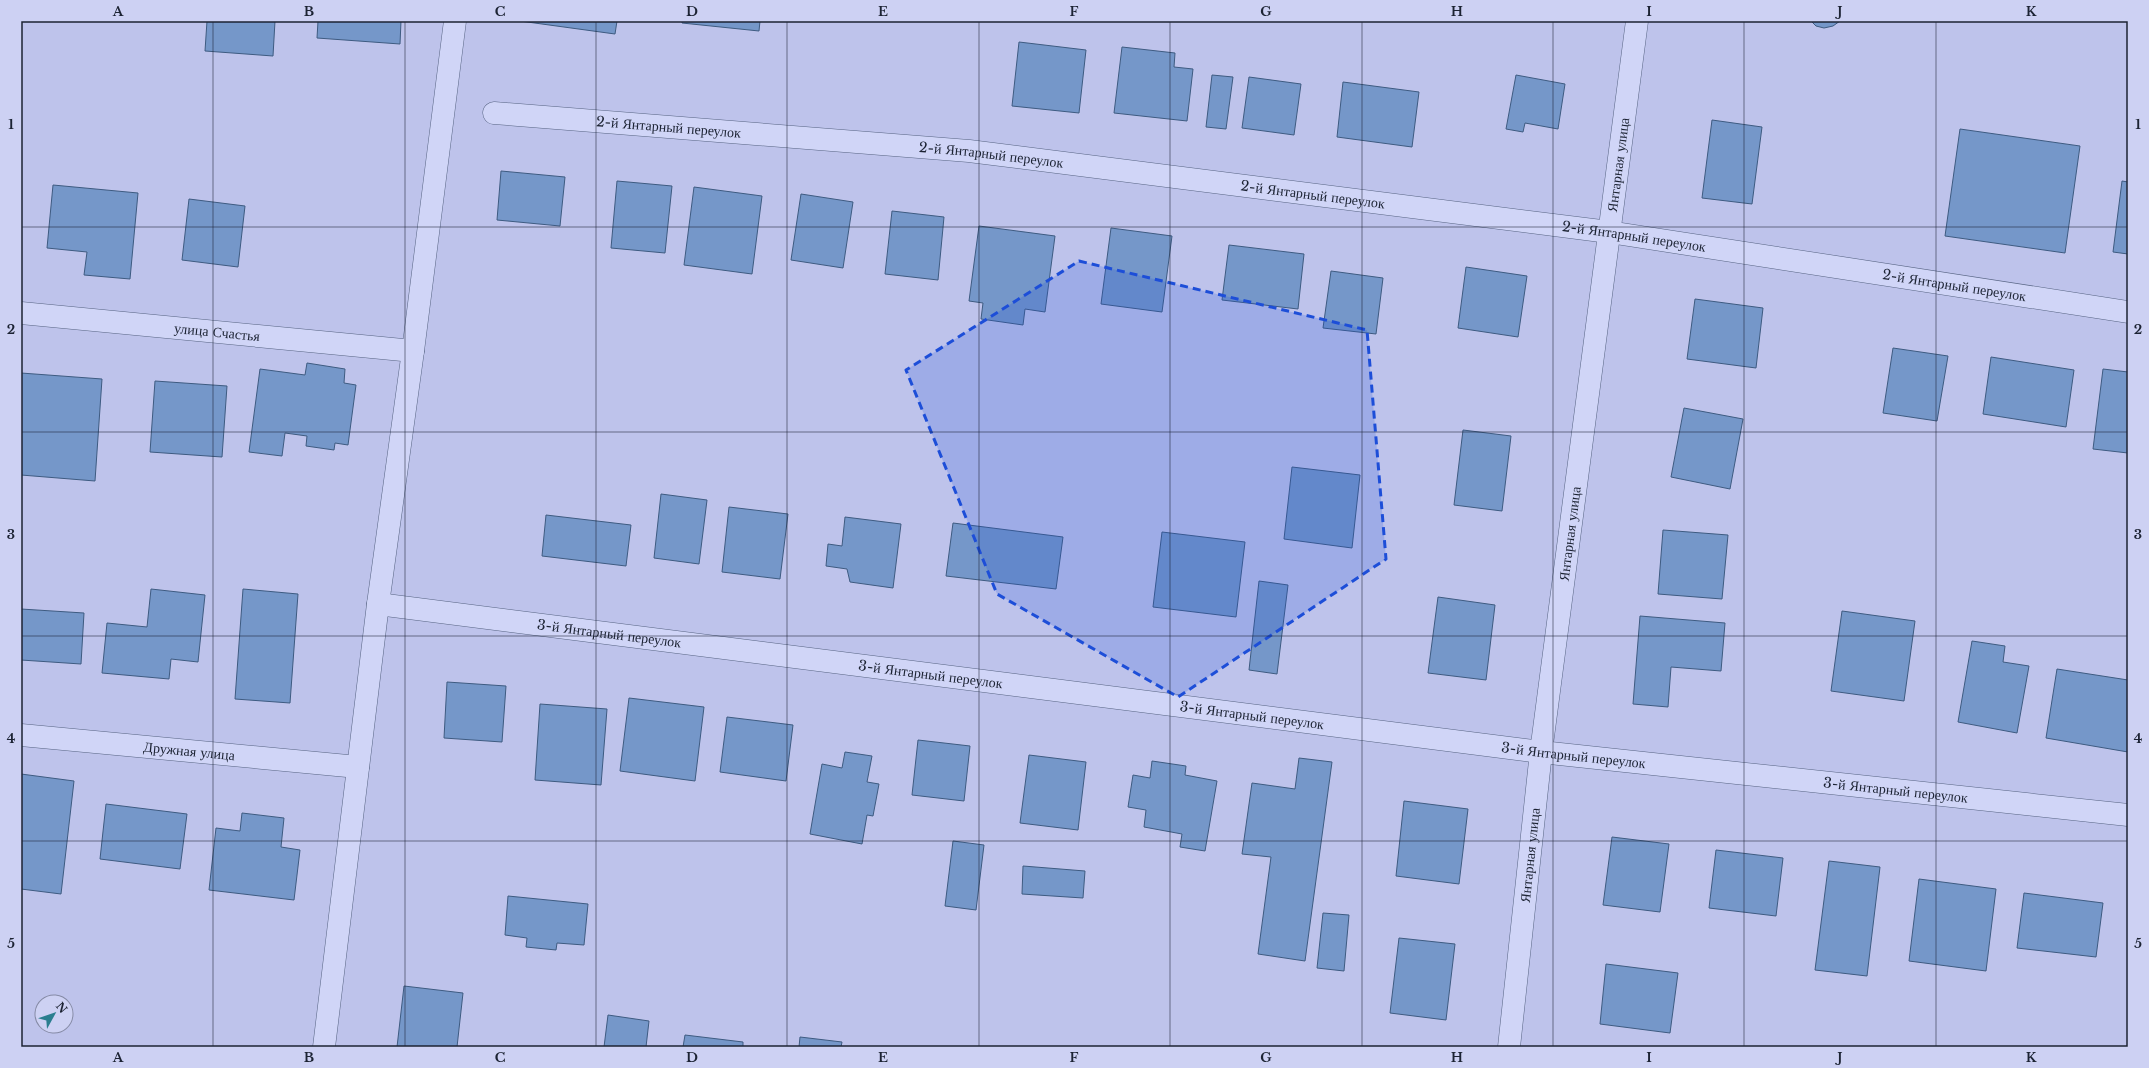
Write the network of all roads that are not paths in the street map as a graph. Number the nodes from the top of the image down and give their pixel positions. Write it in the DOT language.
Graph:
graph roads {
  1 [pos="455,21"];
  2 [pos="1637,21"];
  3 [pos="494,113"];
  4 [pos="1609,232"];
  5 [pos="2128,312"];
  6 [pos="21,313"];
  7 [pos="413,351"];
  8 [pos="378,604"];
  9 [pos="21,735"];
  10 [pos="1541,752"];
  11 [pos="358,767"];
  12 [pos="2128,815"];
  13 [pos="324,1047"];
  14 [pos="1509,1047"];
  1 -- 7 [label="street"];
  2 -- 4 [label="street, Янтарная улица"];
  3 -- 4 [label="street, 2-й Янтарный переулок"];
  4 -- 5 [label="street, 2-й Янтарный переулок"];
  4 -- 10 [label="street, Янтарная улица"];
  6 -- 7 [label="street, улица Счастья"];
  7 -- 8 [label="street"];
  8 -- 10 [label="street, 3-й Янтарный переулок"];
  8 -- 11 [label="street"];
  9 -- 11 [label="street, Дружная улица"];
  10 -- 12 [label="street, 3-й Янтарный переулок"];
  10 -- 14 [label="street, Янтарная улица"];
  11 -- 13 [label="street"];
}
